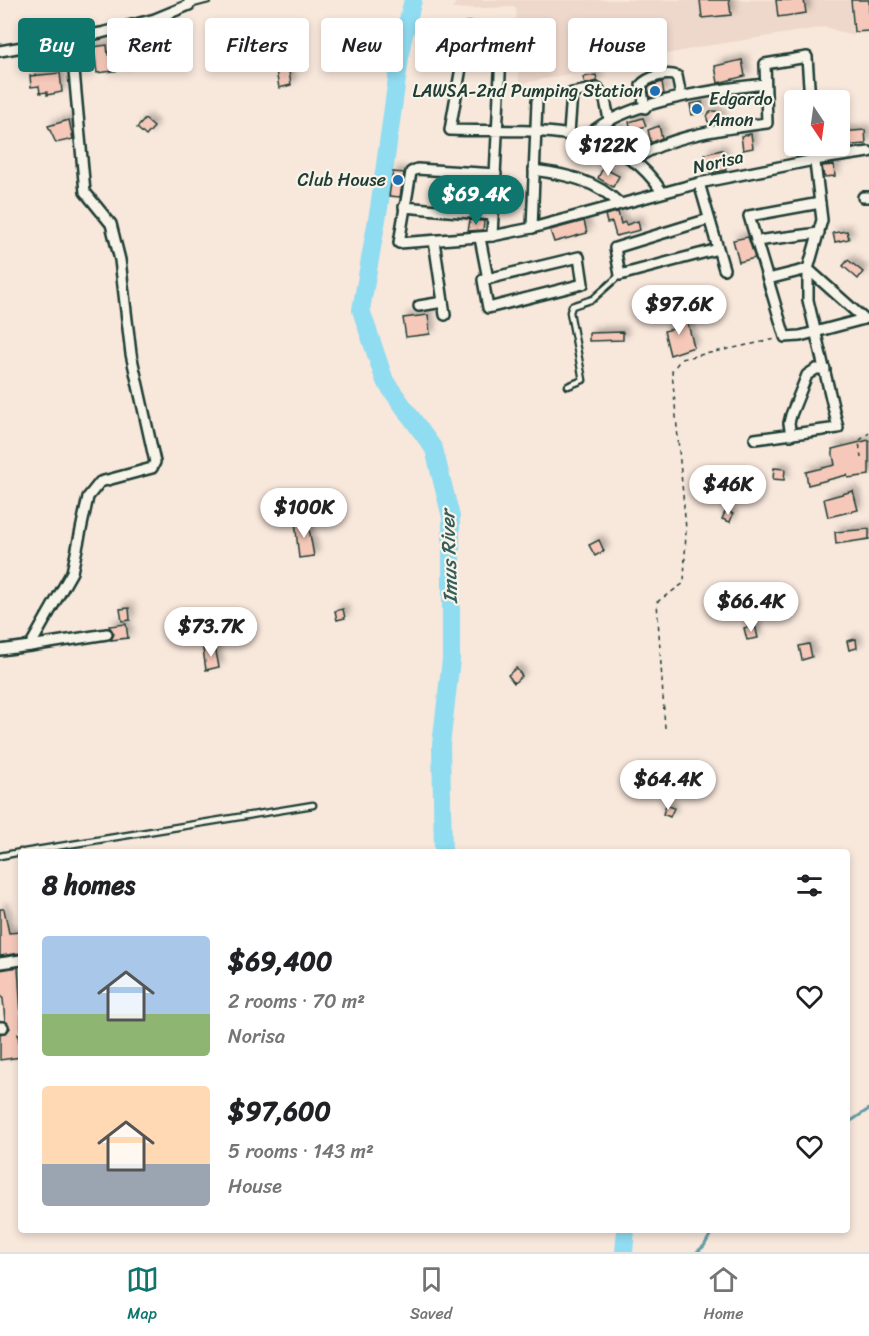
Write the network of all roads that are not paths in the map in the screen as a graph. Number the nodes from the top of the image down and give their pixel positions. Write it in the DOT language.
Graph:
graph roads {
  1 [pos="208,0"];
  2 [pos="184,4"];
  3 [pos="95,33"];
  4 [pos="18,48"];
  5 [pos="0,51"];
  6 [pos="74,72"];
  7 [pos="765,84"];
  8 [pos="809,90"];
  9 [pos="681,96"];
  10 [pos="537,101"];
  11 [pos="645,108"];
  12 [pos="609,119"];
  13 [pos="536,130"];
  14 [pos="498,132"];
  15 [pos="569,133"];
  16 [pos="586,138"];
  17 [pos="869,152"];
  18 [pos="814,156"];
  19 [pos="814,160"];
  20 [pos="632,161"];
  21 [pos="534,170"];
  22 [pos="496,174"];
  23 [pos="699,183"];
  24 [pos="662,192"];
  25 [pos="820,203"];
  26 [pos="620,204"];
  27 [pos="404,207"];
  28 [pos="493,215"];
  29 [pos="709,219"];
  30 [pos="532,228"];
  31 [pos="819,233"];
  32 [pos="492,236"];
  33 [pos="480,238"];
  34 [pos="756,241"];
  35 [pos="434,242"];
  36 [pos="718,249"];
  37 [pos="724,269"];
  38 [pos="807,269"];
  39 [pos="620,275"];
  40 [pos="488,279"];
  41 [pos="768,279"];
  42 [pos="443,302"];
  43 [pos="419,306"];
  44 [pos="446,315"];
  45 [pos="816,331"];
  46 [pos="825,369"];
  47 [pos="568,386"];
  48 [pos="791,435"];
  49 [pos="754,439"];
  50 [pos="106,634"];
  51 [pos="30,646"];
  52 [pos="0,650"];
  53 [pos="313,805"];
  54 [pos="41,849"];
  55 [pos="18,853"];
  56 [pos="0,856"];
  57 [pos="18,960"];
  58 [pos="0,963"];
  1 -- 2 [label="lane"];
  2 -- 3 [label="street"];
  4 -- 5 [label="street"];
  6 -- 51 [label="street"];
  7 -- 8 [label="street"];
  7 -- 9 [label="street"];
  7 -- 20 [label="street"];
  9 -- 11 [label="street"];
  9 -- 11 [label="street"];
  10 -- 13 [label="street"];
  11 -- 12 [label="street"];
  12 -- 15 [label="street"];
  12 -- 16 [label="street"];
  13 -- 14 [label="street"];
  13 -- 15 [label="street"];
  13 -- 21 [label="street"];
  14 -- 14 [label="street"];
  14 -- 22 [label="street"];
  15 -- 16 [label="street"];
  16 -- 20 [label="street"];
  17 -- 19 [label="street, Norisa"];
  18 -- 19 [label="street"];
  19 -- 23 [label="street, Norisa"];
  19 -- 25 [label="street"];
  20 -- 24 [label="street"];
  21 -- 26 [label="street"];
  21 -- 30 [label="street"];
  22 -- 27 [label="street"];
  22 -- 28 [label="street"];
  23 -- 24 [label="street, Norisa"];
  23 -- 29 [label="street"];
  24 -- 26 [label="street, Norisa"];
  25 -- 31 [label="street"];
  25 -- 34 [label="street"];
  26 -- 30 [label="street, Norisa"];
  27 -- 28 [label="street"];
  27 -- 35 [label="street, Norisa"];
  28 -- 32 [label="street"];
  29 -- 36 [label="street"];
  29 -- 39 [label="street"];
  30 -- 32 [label="street, Norisa"];
  31 -- 34 [label="street"];
  31 -- 38 [label="street"];
  32 -- 33 [label="street, Norisa"];
  33 -- 35 [label="street, Norisa"];
  33 -- 40 [label="street"];
  34 -- 41 [label="street"];
  35 -- 42 [label="street"];
  36 -- 37 [label="street"];
  36 -- 39 [label="street"];
  38 -- 41 [label="street"];
  38 -- 45 [label="street"];
  38 -- 45 [label="street"];
  39 -- 47 [label="lane"];
  40 -- 40 [label="street"];
  41 -- 45 [label="street"];
  42 -- 43 [label="street"];
  42 -- 44 [label="street"];
  45 -- 46 [label="street"];
  46 -- 48 [label="street"];
  46 -- 48 [label="street"];
  48 -- 49 [label="street"];
  50 -- 51 [label="street"];
  51 -- 52 [label="street"];
  53 -- 54 [label="lane"];
  55 -- 56 [label="lane"];
  57 -- 58 [label="street"];
}
